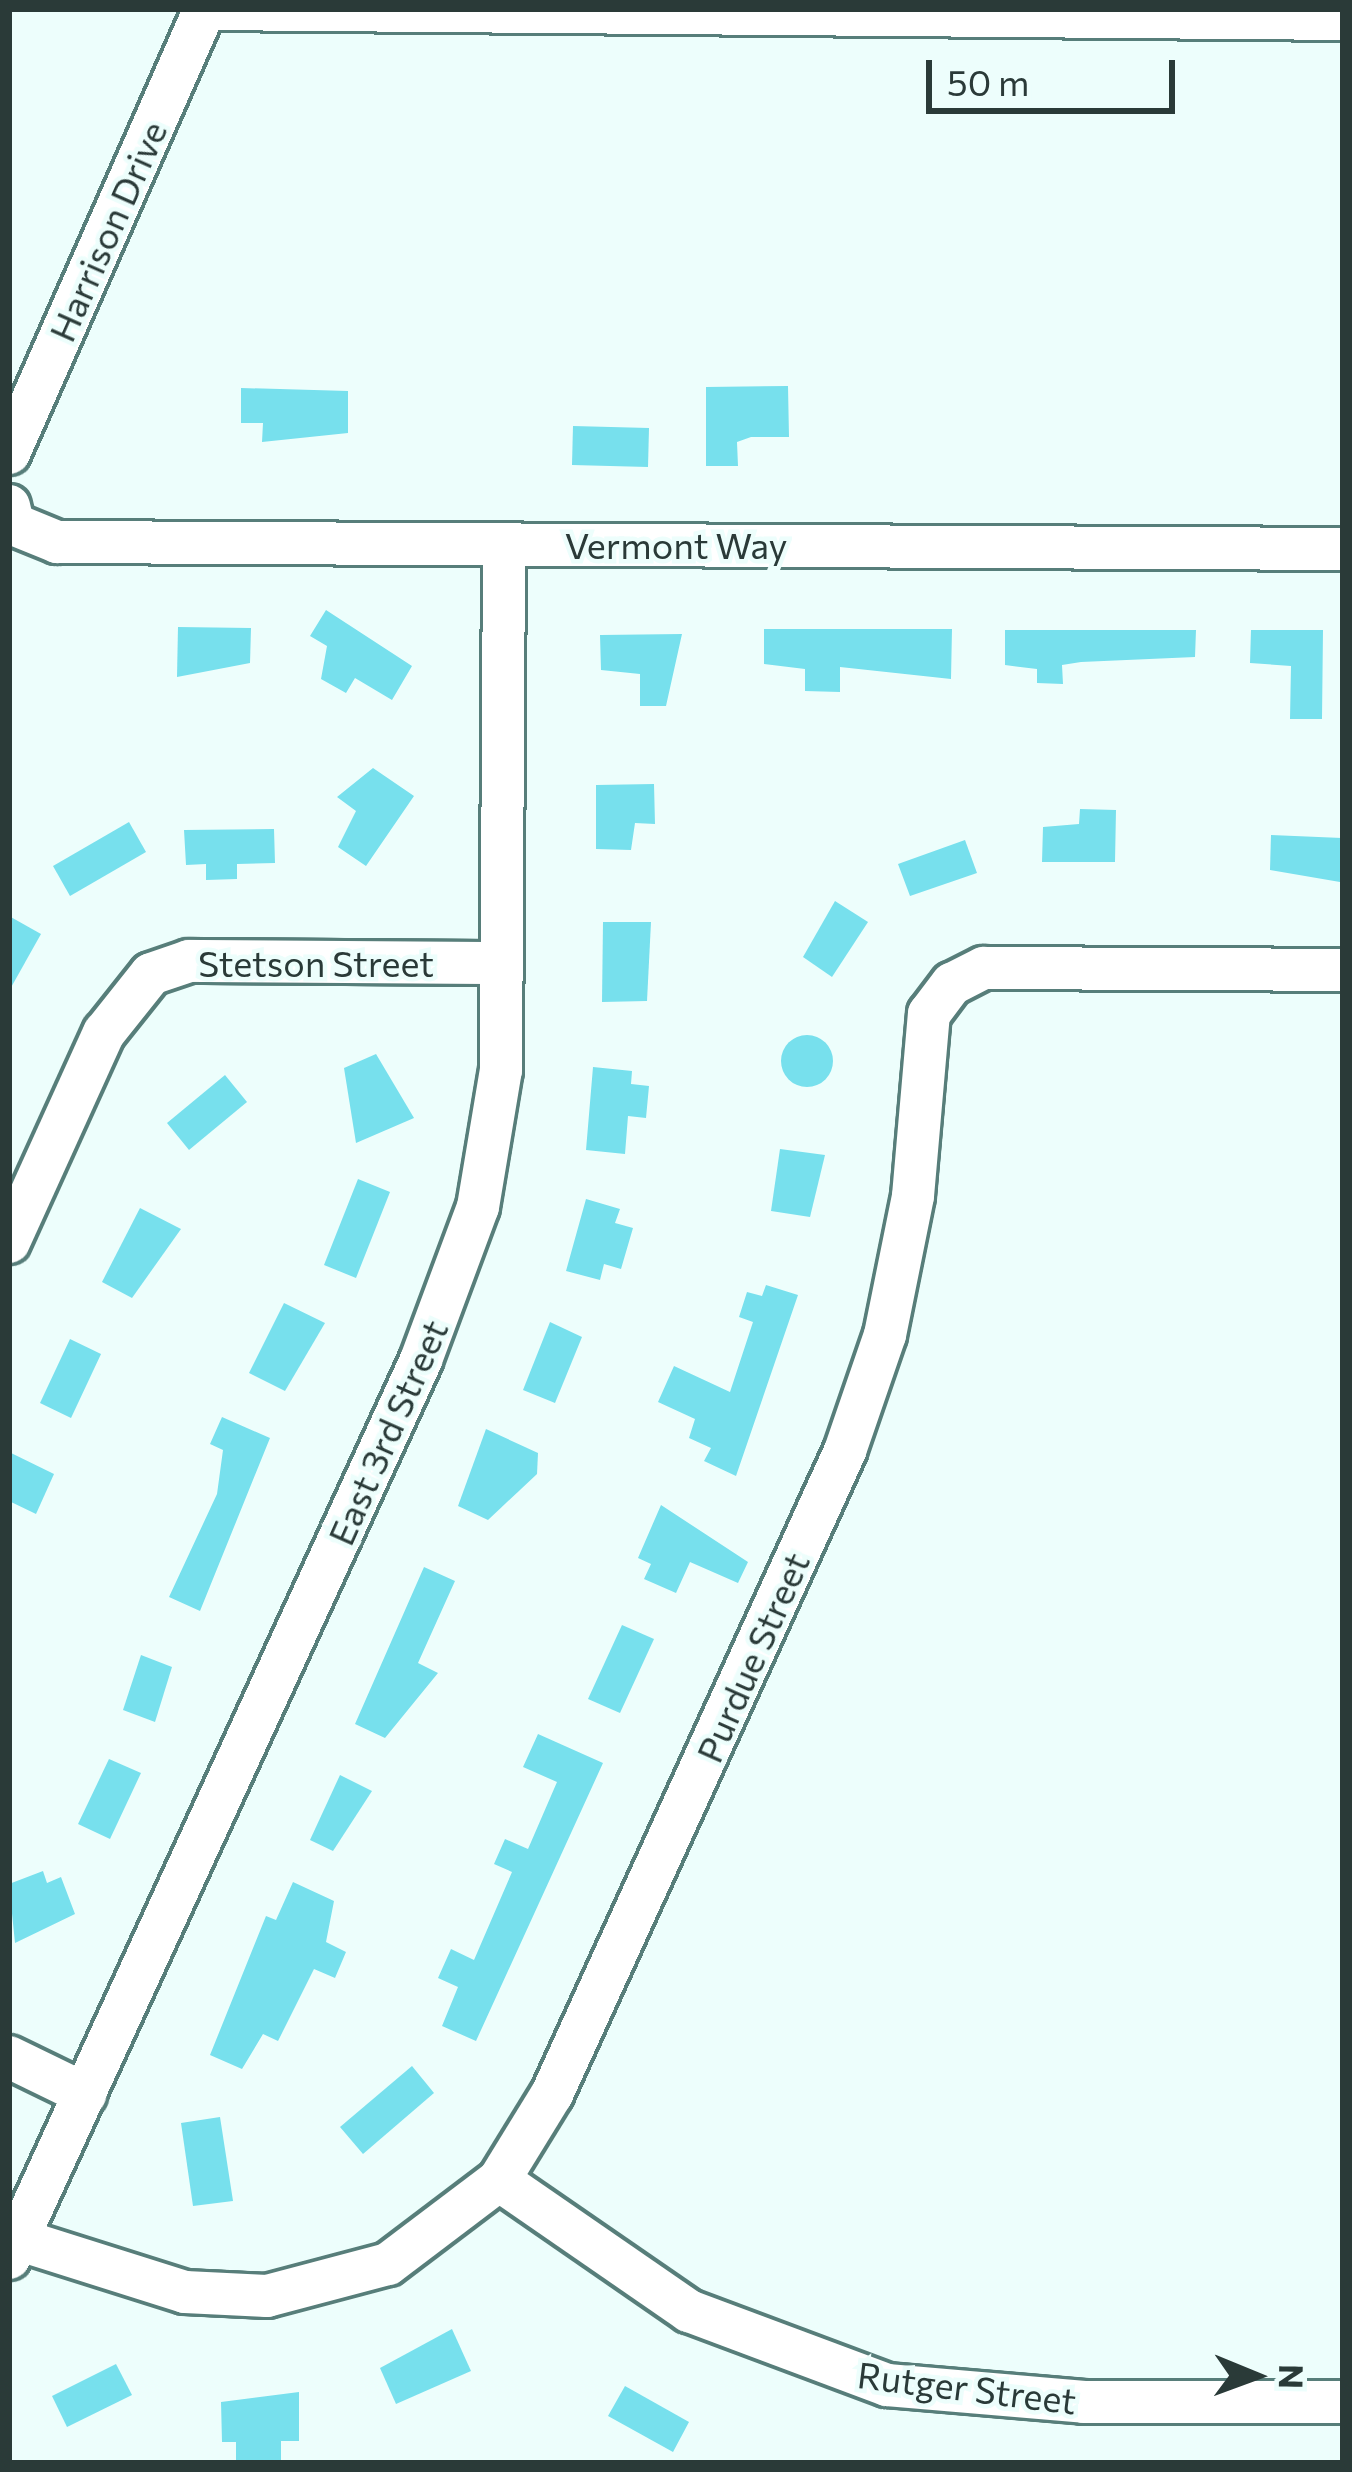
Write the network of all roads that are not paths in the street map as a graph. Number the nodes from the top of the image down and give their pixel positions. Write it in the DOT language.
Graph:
graph roads {
  1 [pos="206,9"];
  2 [pos="1343,19"];
  3 [pos="9,453"];
  4 [pos="11,515"];
  5 [pos="504,544"];
  6 [pos="1343,548"];
  7 [pos="501,964"];
  8 [pos="1343,970"];
  9 [pos="9,1242"];
  10 [pos="9,2057"];
  11 [pos="85,2094"];
  12 [pos="499,2180"];
  13 [pos="13,2249"];
  14 [pos="1343,2402"];
  1 -- 2 [label="street"];
  1 -- 3 [label="street, Harrison Drive"];
  4 -- 5 [label="street, Vermont Way"];
  5 -- 6 [label="street, Vermont Way"];
  5 -- 7 [label="street, East 3rd Street"];
  7 -- 9 [label="street, Stetson Street"];
  7 -- 11 [label="street, East 3rd Street"];
  8 -- 12 [label="street, Purdue Street"];
  10 -- 11 [label="street"];
  11 -- 13 [label="street, East 3rd Street"];
  12 -- 13 [label="street, Purdue Street"];
  12 -- 14 [label="street, Rutger Street"];
}
